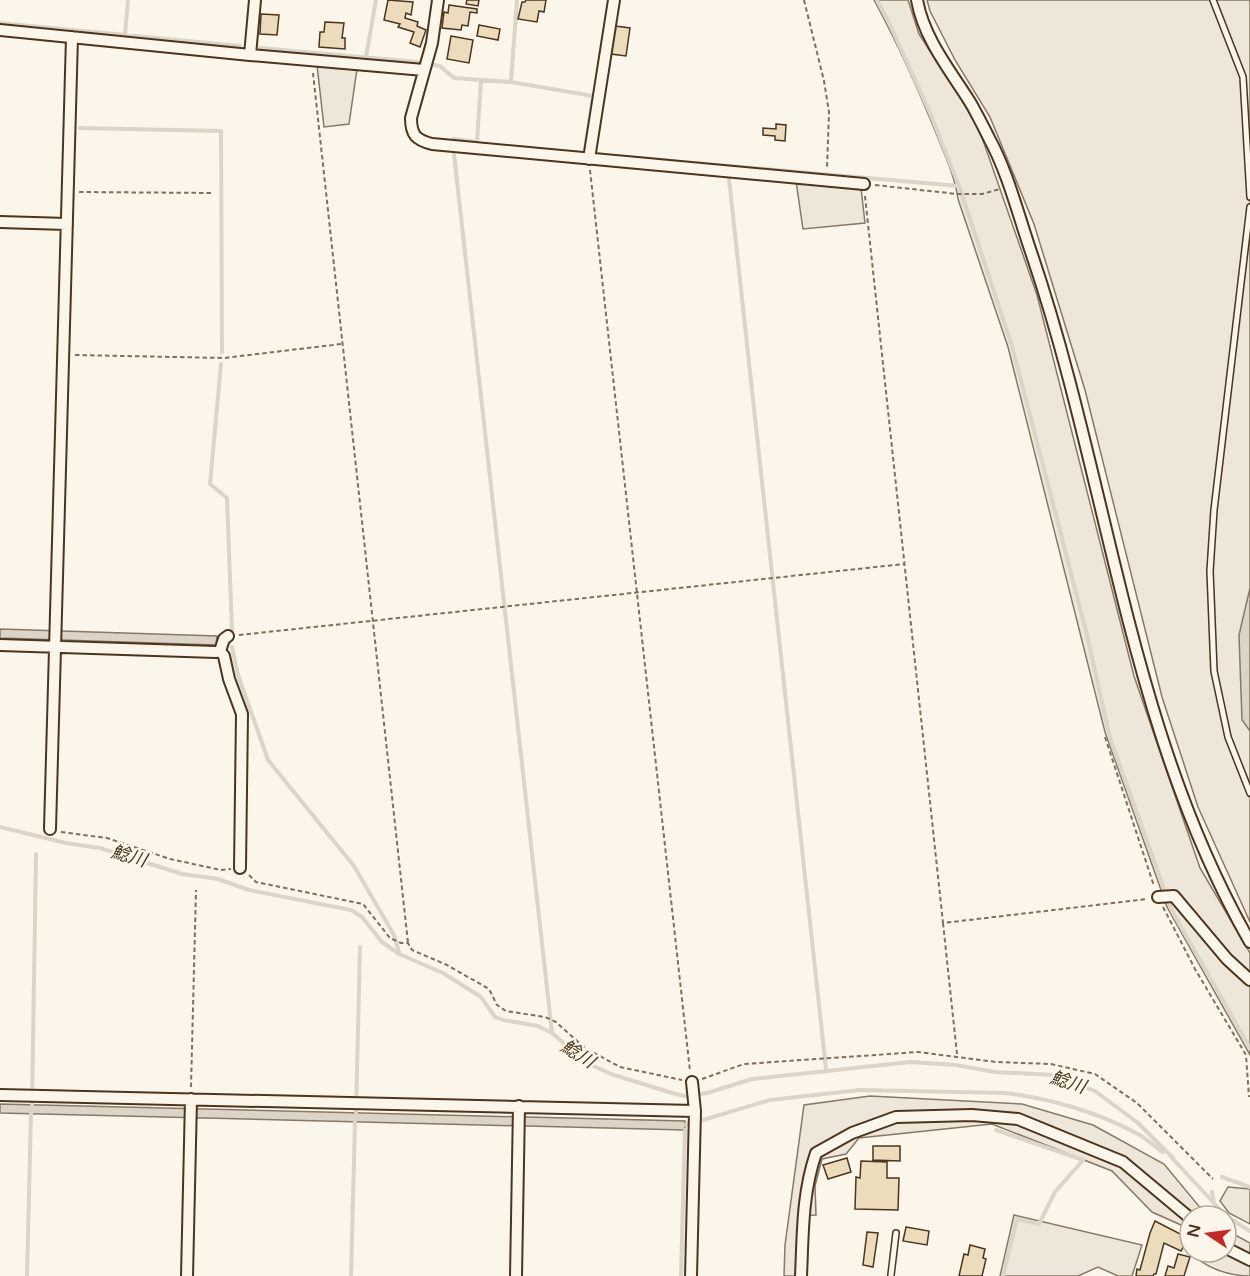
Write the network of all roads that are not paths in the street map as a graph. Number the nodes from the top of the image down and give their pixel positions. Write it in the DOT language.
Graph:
graph roads {
  1 [pos="255,0"];
  2 [pos="438,0"];
  3 [pos="614,0"];
  4 [pos="918,0"];
  5 [pos="1213,0"];
  6 [pos="0,30"];
  7 [pos="72,37"];
  8 [pos="250,55"];
  9 [pos="426,65"];
  10 [pos="589,159"];
  11 [pos="864,184"];
  12 [pos="1250,197"];
  13 [pos="1250,207"];
  14 [pos="0,222"];
  15 [pos="67,224"];
  16 [pos="228,636"];
  17 [pos="0,645"];
  18 [pos="55,648"];
  19 [pos="220,651"];
  20 [pos="1250,793"];
  21 [pos="50,829"];
  22 [pos="240,868"];
  23 [pos="1158,897"];
  24 [pos="1250,942"];
  25 [pos="1250,980"];
  26 [pos="692,1082"];
  27 [pos="0,1095"];
  28 [pos="191,1103"];
  29 [pos="519,1109"];
  30 [pos="695,1114"];
  31 [pos="1178,1208"];
  32 [pos="896,1233"];
  33 [pos="187,1276"];
  34 [pos="516,1276"];
  35 [pos="691,1276"];
  36 [pos="801,1276"];
  37 [pos="893,1276"];
  1 -- 8 [label="street"];
  2 -- 9 [label="street"];
  3 -- 10 [label="street"];
  4 -- 24 [label="street"];
  5 -- 12 [label="lane"];
  6 -- 7 [label="street"];
  7 -- 8 [label="street"];
  7 -- 15 [label="street"];
  8 -- 9 [label="street"];
  9 -- 10 [label="street"];
  10 -- 11 [label="street"];
  13 -- 20 [label="lane"];
  14 -- 15 [label="street"];
  15 -- 18 [label="street"];
  16 -- 19 [label="street"];
  17 -- 18 [label="street"];
  18 -- 19 [label="street"];
  18 -- 21 [label="street"];
  19 -- 22 [label="street"];
  23 -- 25 [label="street"];
  26 -- 30 [label="street"];
  27 -- 28 [label="street"];
  28 -- 29 [label="street"];
  28 -- 33 [label="street"];
  29 -- 30 [label="street"];
  29 -- 34 [label="street"];
  30 -- 35 [label="street"];
  31 -- 36 [label="street"];
  32 -- 37 [label="lane"];
}
